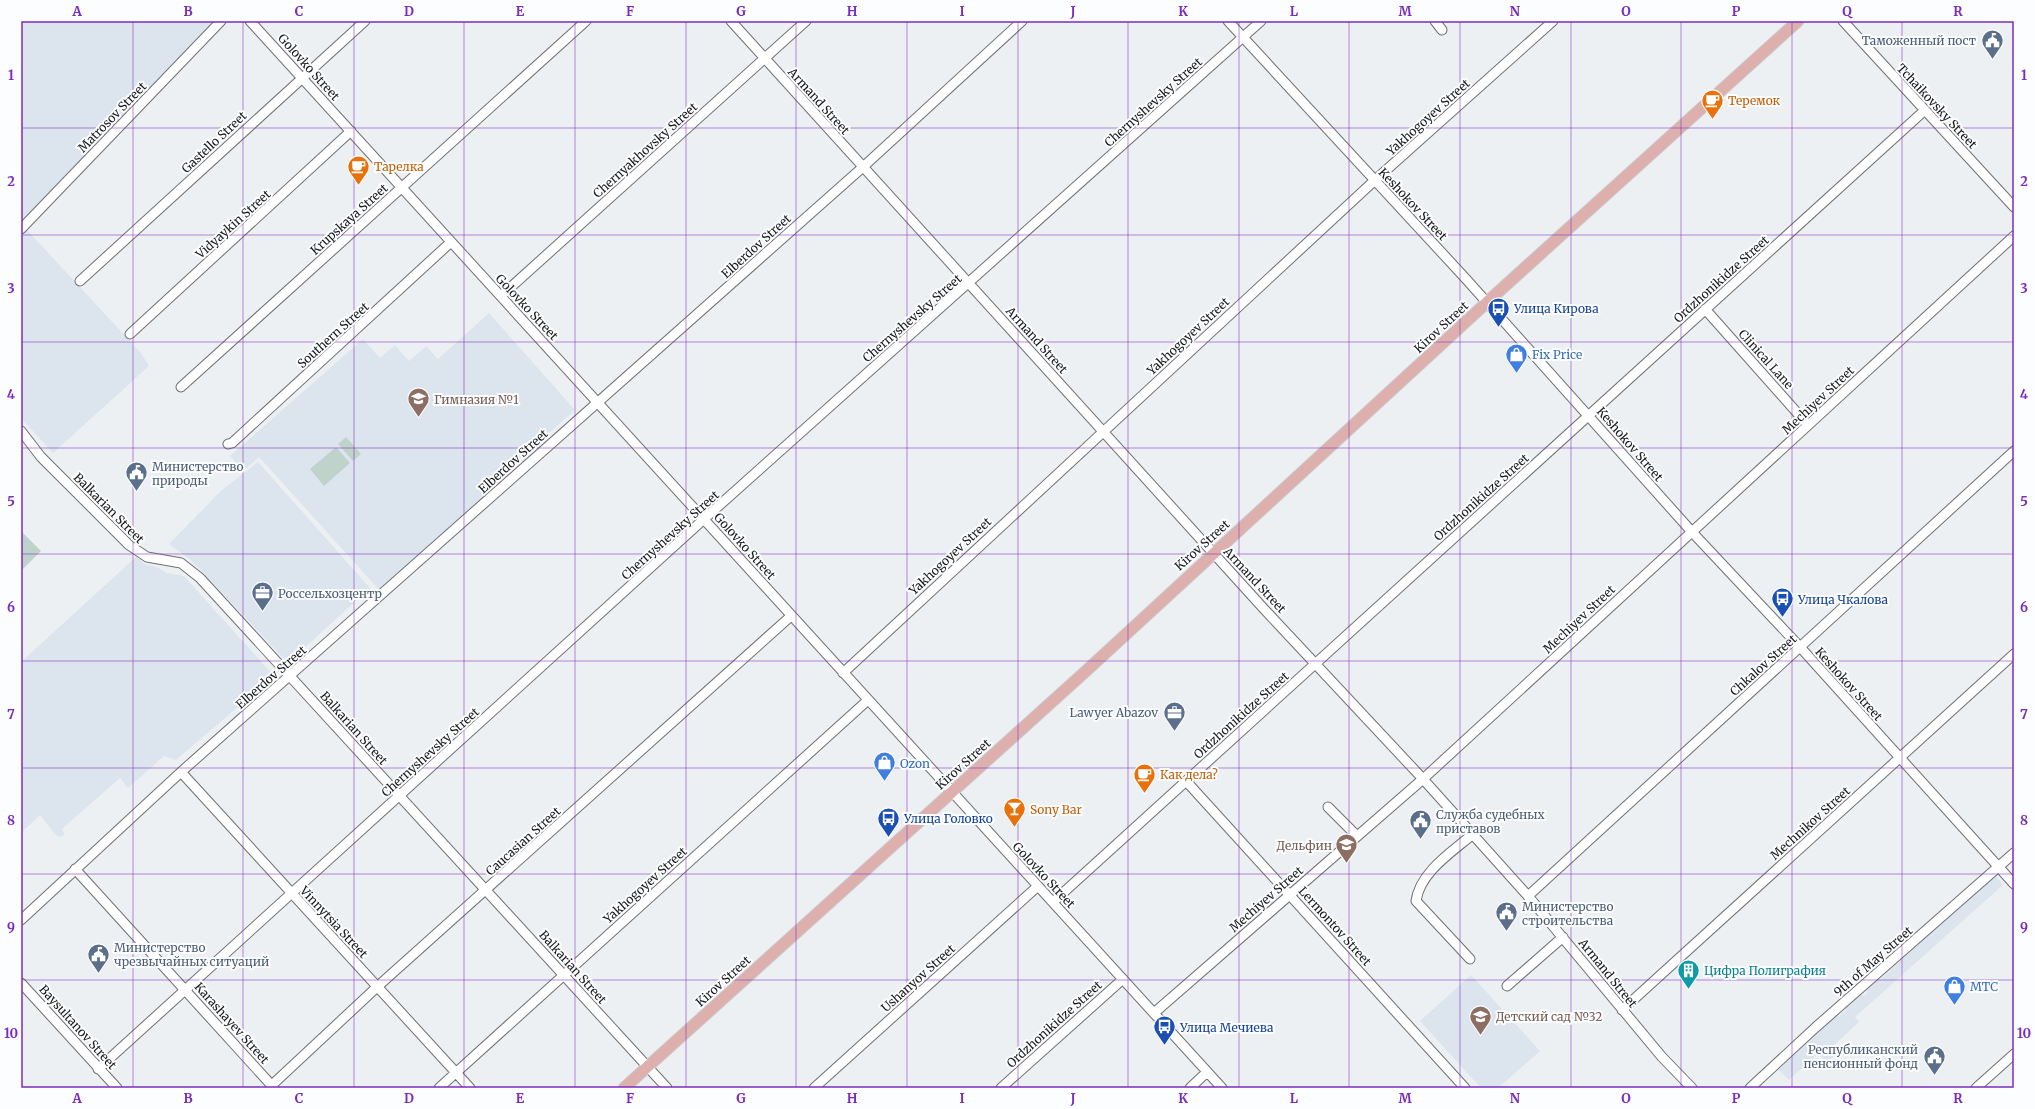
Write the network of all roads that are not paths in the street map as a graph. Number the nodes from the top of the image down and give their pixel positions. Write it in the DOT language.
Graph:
graph roads {
  1 [pos="221,21"];
  2 [pos="250,21"];
  3 [pos="365,21"];
  4 [pos="586,21"];
  5 [pos="731,21"];
  6 [pos="806,21"];
  7 [pos="1022,21"];
  8 [pos="1228,21"];
  9 [pos="1261,21"];
  10 [pos="1434,21"];
  11 [pos="1554,21"];
  12 [pos="1798,21"];
  13 [pos="1843,21"];
  14 [pos="1442,30"];
  15 [pos="1243,37"];
  16 [pos="764,58"];
  17 [pos="302,78"];
  18 [pos="1925,110"];
  19 [pos="351,131"];
  20 [pos="863,167"];
  21 [pos="1374,181"];
  22 [pos="401,188"];
  23 [pos="2014,207"];
  24 [pos="21,229"];
  25 [pos="2014,236"];
  26 [pos="451,242"];
  27 [pos="80,281"];
  28 [pos="969,284"];
  29 [pos="501,296"];
  30 [pos="1487,302"];
  31 [pos="1705,309"];
  32 [pos="130,334"];
  33 [pos="181,387"];
  34 [pos="598,403"];
  35 [pos="1589,415"];
  36 [pos="1808,425"];
  37 [pos="21,430"];
  38 [pos="1103,431"];
  39 [pos="228,444"];
  40 [pos="2014,451"];
  41 [pos="704,519"];
  42 [pos="1692,532"];
  43 [pos="1213,552"];
  44 [pos="792,616"];
  45 [pos="1800,647"];
  46 [pos="2014,654"];
  47 [pos="1316,663"];
  48 [pos="843,673"];
  49 [pos="291,676"];
  50 [pos="868,700"];
  51 [pos="1900,759"];
  52 [pos="181,772"];
  53 [pos="1423,779"];
  54 [pos="1186,781"];
  55 [pos="952,792"];
  56 [pos="400,796"];
  57 [pos="1328,807"];
  58 [pos="1473,834"];
  59 [pos="1357,836"];
  60 [pos="2014,853"];
  61 [pos="1998,867"];
  62 [pos="75,869"];
  63 [pos="2014,884"];
  64 [pos="1038,886"];
  65 [pos="486,890"];
  66 [pos="292,894"];
  67 [pos="1290,894"];
  68 [pos="1528,896"];
  69 [pos="1053,902"];
  70 [pos="21,920"];
  71 [pos="1563,937"];
  72 [pos="1470,959"];
  73 [pos="564,975"];
  74 [pos="1123,979"];
  75 [pos="21,983"];
  76 [pos="1507,986"];
  77 [pos="377,987"];
  78 [pos="186,990"];
  79 [pos="1622,1010"];
  80 [pos="1154,1014"];
  81 [pos="2014,1054"];
  82 [pos="648,1066"];
  83 [pos="98,1069"];
  84 [pos="1207,1072"];
  85 [pos="456,1073"];
  86 [pos="273,1087"];
  87 [pos="116,1088"];
  88 [pos="439,1088"];
  89 [pos="470,1088"];
  90 [pos="624,1088"];
  91 [pos="668,1088"];
  92 [pos="814,1088"];
  93 [pos="1001,1088"];
  94 [pos="1190,1088"];
  95 [pos="1222,1088"];
  96 [pos="1466,1088"];
  97 [pos="1692,1088"];
  98 [pos="1750,1088"];
  99 [pos="1976,1088"];
  1 -- 24 [label="street, Matrosov Street"];
  2 -- 17 [label="street, Golovko Street"];
  3 -- 17 [label="street, Gastello Street"];
  4 -- 22 [label="street, Krupskaya Street"];
  5 -- 16 [label="street, Armand Street"];
  6 -- 16 [label="street, Chernyakhovsky Street"];
  7 -- 20 [label="street, Elberdov Street"];
  8 -- 15 [label="street, Keshokov Street"];
  9 -- 15 [label="street, Chernyshevsky Street"];
  10 -- 14 [label="street"];
  11 -- 21 [label="street, Yakhogoyev Street"];
  12 -- 30 [label="main road, Kirov Street"];
  13 -- 18 [label="street, Tchaikovsky Street"];
  15 -- 21 [label="street, Keshokov Street"];
  15 -- 28 [label="street, Chernyshevsky Street"];
  16 -- 20 [label="street, Armand Street"];
  16 -- 29 [label="street, Chernyakhovsky Street"];
  17 -- 19 [label="street, Golovko Street"];
  17 -- 27 [label="street, Gastello Street"];
  18 -- 23 [label="street, Tchaikovsky Street"];
  18 -- 31 [label="street, Ordzhonikidze Street"];
  19 -- 22 [label="street, Golovko Street"];
  19 -- 32 [label="street, Vidyaykin Street"];
  20 -- 28 [label="street, Armand Street"];
  20 -- 34 [label="street, Elberdov Street"];
  21 -- 30 [label="street, Keshokov Street"];
  21 -- 38 [label="street, Yakhogoyev Street"];
  22 -- 26 [label="street, Golovko Street"];
  22 -- 33 [label="street, Krupskaya Street"];
  25 -- 36 [label="street, Mechiyev Street"];
  26 -- 29 [label="street, Golovko Street"];
  26 -- 39 [label="street, Southern Street"];
  28 -- 38 [label="street, Armand Street"];
  28 -- 41 [label="street, Chernyshevsky Street"];
  29 -- 34 [label="street, Golovko Street"];
  30 -- 35 [label="street, Keshokov Street"];
  30 -- 43 [label="main road, Kirov Street"];
  31 -- 35 [label="street, Ordzhonikidze Street"];
  31 -- 36 [label="street, Clinical Lane"];
  34 -- 41 [label="street, Golovko Street"];
  34 -- 49 [label="street, Elberdov Street"];
  35 -- 42 [label="street, Keshokov Street"];
  35 -- 47 [label="street, Ordzhonikidze Street"];
  36 -- 42 [label="street, Mechiyev Street"];
  37 -- 49 [label="street, Balkarian Street"];
  38 -- 43 [label="street, Armand Street"];
  38 -- 48 [label="street, Yakhogoyev Street"];
  40 -- 45 [label="street, Chkalov Street"];
  41 -- 44 [label="street, Golovko Street"];
  41 -- 56 [label="street, Chernyshevsky Street"];
  42 -- 45 [label="street, Keshokov Street"];
  42 -- 53 [label="street, Mechiyev Street"];
  43 -- 47 [label="street, Armand Street"];
  43 -- 55 [label="main road, Kirov Street"];
  44 -- 48 [label="street, Golovko Street"];
  44 -- 65 [label="street, Caucasian Street"];
  45 -- 51 [label="street, Keshokov Street"];
  45 -- 68 [label="street, Chkalov Street"];
  46 -- 51 [label="street, Mechnikov Street"];
  47 -- 53 [label="street, Armand Street"];
  47 -- 54 [label="street, Ordzhonikidze Street"];
  48 -- 50 [label="street, Golovko Street"];
  49 -- 52 [label="street, Elberdov Street"];
  49 -- 56 [label="street, Balkarian Street"];
  50 -- 55 [label="street, Golovko Street"];
  50 -- 73 [label="street, Yakhogoyev Street"];
  51 -- 61 [label="street, Keshokov Street"];
  51 -- 79 [label="street, Mechnikov Street"];
  52 -- 62 [label="street, Elberdov Street"];
  52 -- 66 [label="street, Vinnytsia Street"];
  53 -- 58 [label="street, Armand Street"];
  53 -- 59 [label="street, Mechiyev Street"];
  54 -- 67 [label="street, Lermontov Street"];
  54 -- 69 [label="street, Ordzhonikidze Street"];
  55 -- 64 [label="street, Golovko Street"];
  55 -- 82 [label="main road, Kirov Street"];
  56 -- 65 [label="street, Balkarian Street"];
  56 -- 66 [label="street, Chernyshevsky Street"];
  57 -- 59 [label="street"];
  58 -- 68 [label="street, Armand Street"];
  58 -- 72 [label="street"];
  59 -- 67 [label="street, Mechiyev Street"];
  60 -- 61 [label="street, 9th of May Street"];
  61 -- 63 [label="street, Keshokov Street"];
  61 -- 98 [label="street, 9th of May Street"];
  62 -- 70 [label="street, Elberdov Street"];
  62 -- 78 [label="street, Karashaуev Street"];
  64 -- 69 [label="street, Golovko Street"];
  64 -- 92 [label="street, Ushanyov Street"];
  65 -- 73 [label="street, Balkarian Street"];
  65 -- 77 [label="street, Caucasian Street"];
  66 -- 77 [label="street, Vinnytsia Street"];
  66 -- 78 [label="street, Chernyshevsky Street"];
  67 -- 80 [label="street, Mechiyev Street"];
  67 -- 96 [label="street, Lermontov Street"];
  68 -- 71 [label="street, Armand Street"];
  69 -- 74 [label="street, Golovko Street"];
  71 -- 76 [label="street"];
  71 -- 79 [label="street, Armand Street"];
  73 -- 82 [label="street, Balkarian Street"];
  73 -- 85 [label="street, Yakhogoyev Street"];
  74 -- 80 [label="street, Golovko Street"];
  74 -- 93 [label="street, Ordzhonikidze Street"];
  75 -- 83 [label="street, Baysultanov Street"];
  77 -- 85 [label="street, Vinnytsia Street"];
  77 -- 86 [label="street, Caucasian Street"];
  78 -- 83 [label="street, Chernyshevsky Street"];
  78 -- 86 [label="street, Karashaуev Street"];
  79 -- 97 [label="street, Armand Street"];
  80 -- 84 [label="street, Golovko Street"];
  81 -- 99 [label="street"];
  82 -- 90 [label="main road, Kirov Street"];
  82 -- 91 [label="street, Balkarian Street"];
  83 -- 87 [label="street, Baysultanov Street"];
  84 -- 94 [label="street"];
  84 -- 95 [label="street, Golovko Street"];
  85 -- 88 [label="street, Yakhogoyev Street"];
  85 -- 89 [label="street, Vinnytsia Street"];
}
